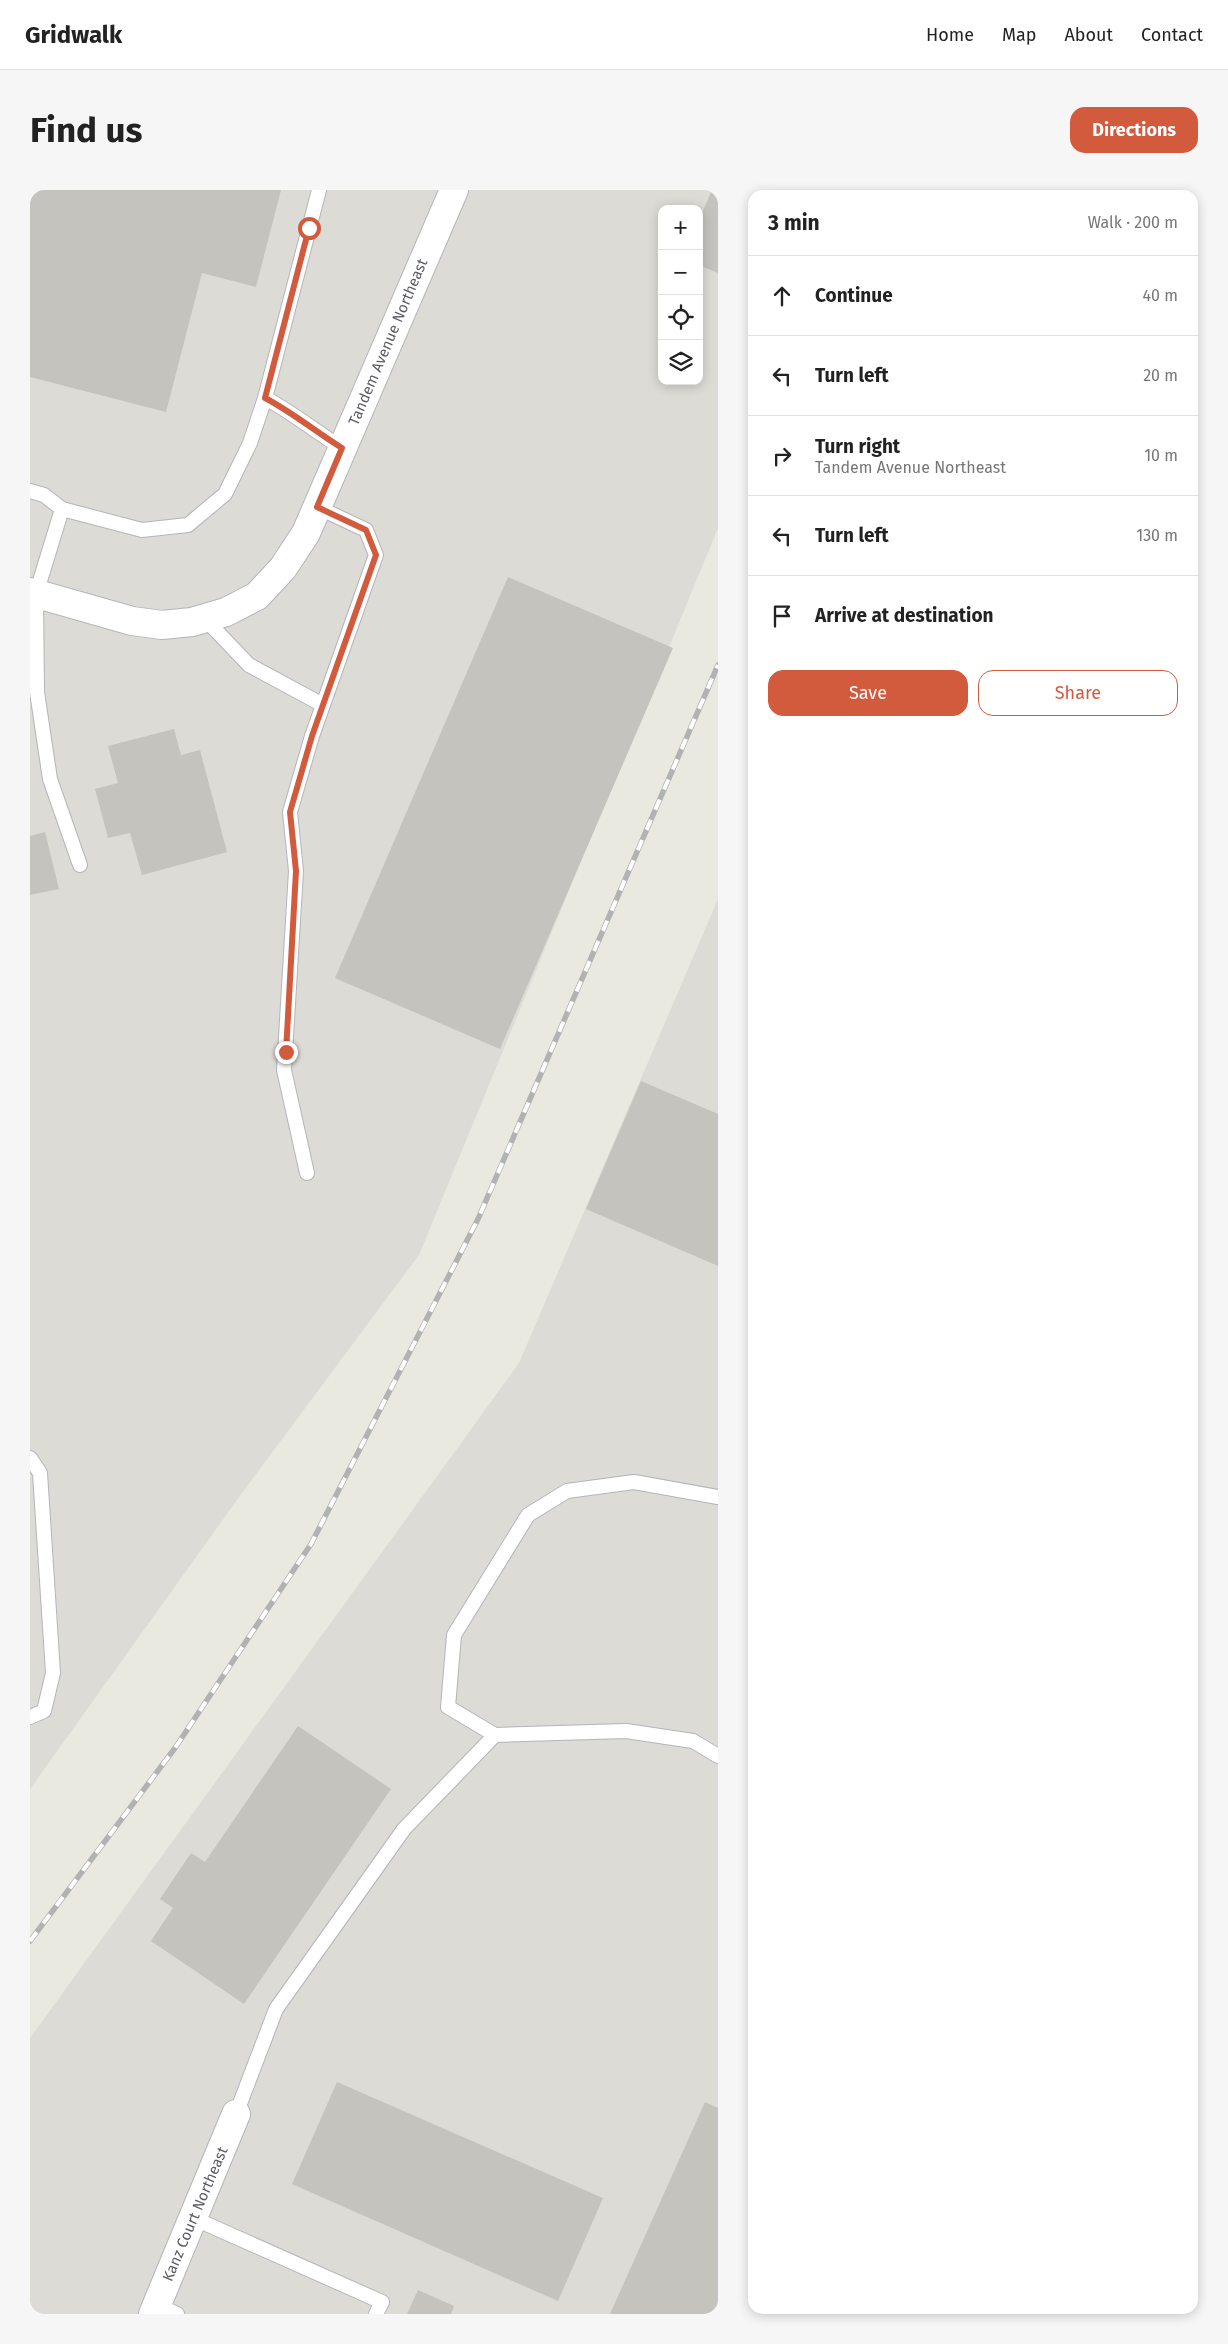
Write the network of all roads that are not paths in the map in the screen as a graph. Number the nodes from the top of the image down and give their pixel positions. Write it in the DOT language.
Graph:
graph roads {
  1 [pos="319,190"];
  2 [pos="454,190"];
  3 [pos="265,398"];
  4 [pos="342,448"];
  5 [pos="30,491"];
  6 [pos="317,507"];
  7 [pos="62,509"];
  8 [pos="33,593"];
  9 [pos="205,619"];
  10 [pos="323,705"];
  11 [pos="80,865"];
  12 [pos="307,1173"];
  13 [pos="30,1458"];
  14 [pos="718,1497"];
  15 [pos="30,1717"];
  16 [pos="495,1735"];
  17 [pos="718,1756"];
  18 [pos="236,2114"];
  19 [pos="193,2218"];
  20 [pos="162,2311"];
  21 [pos="376,2314"];
  1 -- 3 [label="lane"];
  2 -- 4 [label="street, Tandem Avenue Northeast"];
  3 -- 4 [label="lane"];
  3 -- 7 [label="lane"];
  4 -- 6 [label="street, Tandem Avenue Northeast"];
  5 -- 7 [label="lane"];
  6 -- 9 [label="street, Tandem Avenue Northeast"];
  6 -- 10 [label="lane"];
  7 -- 8 [label="lane"];
  8 -- 9 [label="street, Tandem Avenue Northeast"];
  8 -- 11 [label="lane"];
  9 -- 10 [label="lane"];
  10 -- 12 [label="lane"];
  13 -- 15 [label="lane"];
  14 -- 16 [label="lane"];
  16 -- 17 [label="lane"];
  16 -- 18 [label="lane"];
  18 -- 19 [label="street, Kanz Court Northeast"];
  19 -- 20 [label="street, Kanz Court Northeast"];
  19 -- 21 [label="lane"];
}
